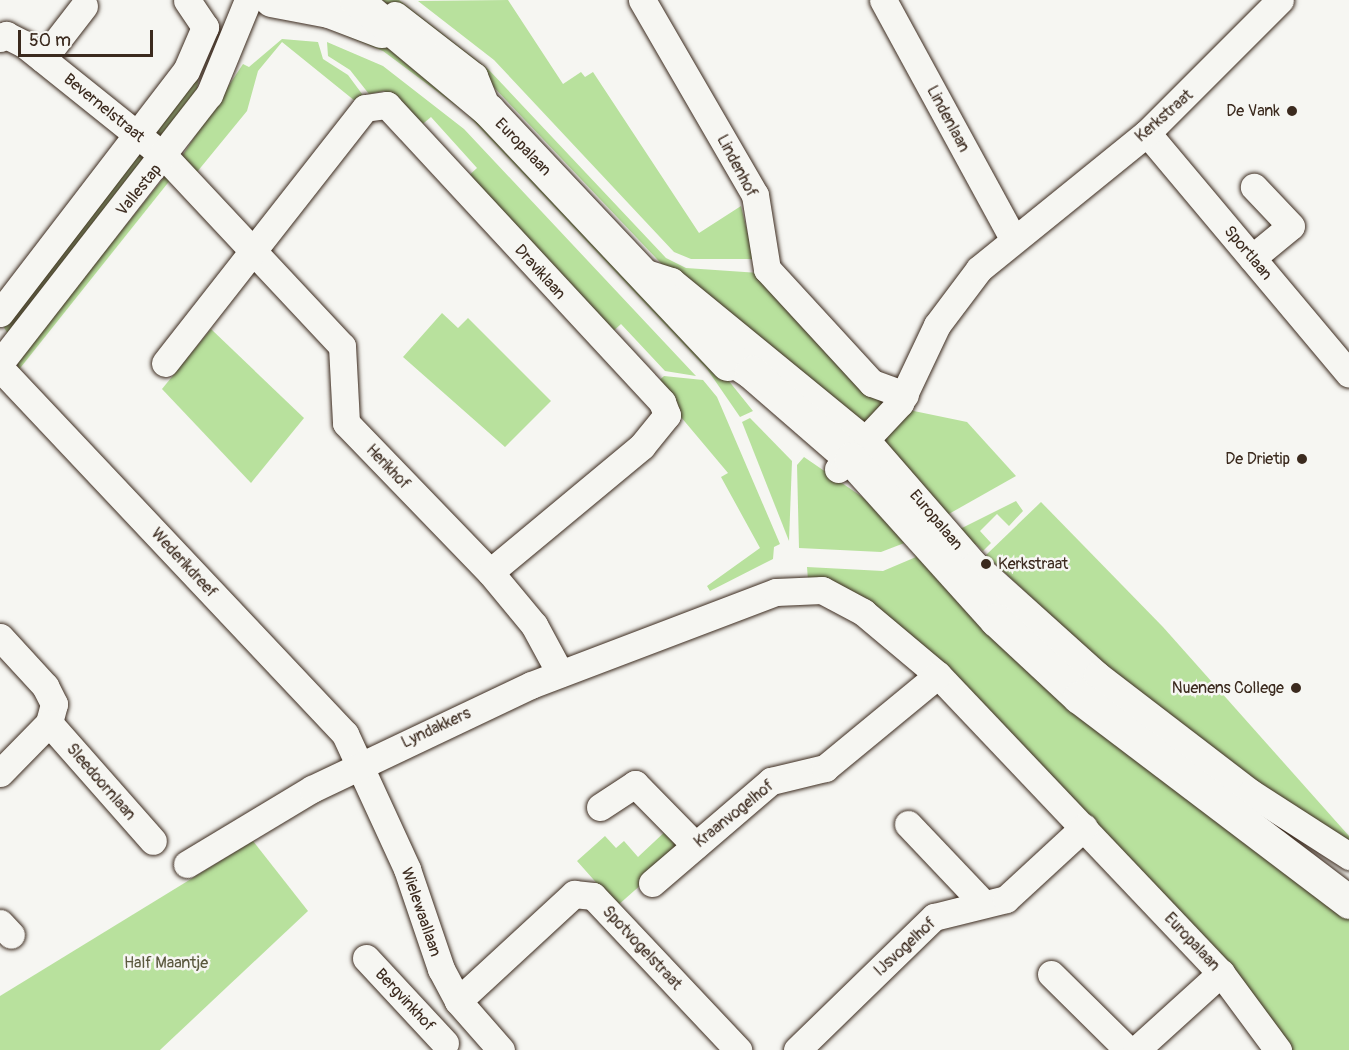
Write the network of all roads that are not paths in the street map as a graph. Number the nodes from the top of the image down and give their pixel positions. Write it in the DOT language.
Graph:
graph roads {
  1 [pos="248,0"];
  2 [pos="274,0"];
  3 [pos="357,0"];
  4 [pos="373,0"];
  5 [pos="642,0"];
  6 [pos="883,0"];
  7 [pos="1280,0"];
  8 [pos="84,6"];
  9 [pos="195,9"];
  10 [pos="394,36"];
  11 [pos="0,38"];
  12 [pos="43,59"];
  13 [pos="488,110"];
  14 [pos="1147,132"];
  15 [pos="139,136"];
  16 [pos="165,157"];
  17 [pos="1254,187"];
  18 [pos="1012,238"];
  19 [pos="253,248"];
  20 [pos="1252,258"];
  21 [pos="640,271"];
  22 [pos="0,313"];
  23 [pos="0,363"];
  24 [pos="165,363"];
  25 [pos="0,368"];
  26 [pos="1349,374"];
  27 [pos="905,395"];
  28 [pos="852,457"];
  29 [pos="490,572"];
  30 [pos="698,618"];
  31 [pos="0,637"];
  32 [pos="560,673"];
  33 [pos="938,675"];
  34 [pos="49,723"];
  35 [pos="363,762"];
  36 [pos="0,773"];
  37 [pos="600,807"];
  38 [pos="908,824"];
  39 [pos="1084,827"];
  40 [pos="153,841"];
  41 [pos="695,845"];
  42 [pos="1280,846"];
  43 [pos="1349,856"];
  44 [pos="187,864"];
  45 [pos="1349,880"];
  46 [pos="652,883"];
  47 [pos="1349,902"];
  48 [pos="984,904"];
  49 [pos="366,958"];
  50 [pos="1221,973"];
  51 [pos="1051,974"];
  52 [pos="465,1009"];
  53 [pos="441,1047"];
  54 [pos="501,1050"];
  55 [pos="738,1050"];
  56 [pos="797,1050"];
  57 [pos="1128,1050"];
  58 [pos="1136,1050"];
  59 [pos="1278,1050"];
  1 -- 16 [label="street, Vallestap"];
  2 -- 10 [label="main road, Europalaan"];
  3 -- 10 [label="main road, Europalaan"];
  4 -- 13 [label="street"];
  5 -- 27 [label="street, Lindenhof"];
  6 -- 18 [label="street, Lindenlaan"];
  7 -- 14 [label="street, Kerkstraat"];
  8 -- 12 [label="street"];
  9 -- 15 [label="street, Vallestap"];
  10 -- 13 [label="main road, Europalaan"];
  11 -- 12 [label="street, Bevernelstraat"];
  12 -- 15 [label="street, Bevernelstraat"];
  13 -- 21 [label="main road, Europalaan"];
  14 -- 18 [label="street, Kerkstraat"];
  14 -- 20 [label="street, Sportlaan"];
  15 -- 16 [label="street, Bevernelstraat"];
  15 -- 22 [label="street, Vallestap"];
  16 -- 19 [label="street, Herikhof"];
  16 -- 23 [label="street, Vallestap"];
  17 -- 20 [label="street"];
  18 -- 27 [label="street, Kerkstraat"];
  19 -- 24 [label="street"];
  19 -- 29 [label="street, Herikhof"];
  19 -- 29 [label="street, Draviklaan"];
  20 -- 26 [label="street, Sportlaan"];
  21 -- 28 [label="main road, Europalaan"];
  21 -- 28 [label="street, Europalaan"];
  25 -- 35 [label="street, Wederikdreef"];
  27 -- 28 [label="street, Kerkstraat"];
  28 -- 42 [label="main road, Europalaan"];
  28 -- 43 [label="street, Europalaan"];
  29 -- 32 [label="street, Herikhof"];
  30 -- 32 [label="street, Lyndakkers"];
  30 -- 33 [label="street, Europalaan"];
  31 -- 34 [label="street"];
  32 -- 35 [label="street, Lyndakkers"];
  33 -- 39 [label="street, Europalaan"];
  33 -- 41 [label="street, Kraanvogelhof"];
  34 -- 36 [label="street"];
  34 -- 40 [label="street, Sleedoornlaan"];
  35 -- 44 [label="street, Lyndakkers"];
  35 -- 52 [label="street, Wielewaallaan"];
  37 -- 41 [label="street"];
  38 -- 48 [label="street"];
  39 -- 48 [label="street, IJsvogelhof"];
  39 -- 50 [label="street, Europalaan"];
  41 -- 46 [label="street, Kraanvogelhof"];
  42 -- 45 [label="main road, Europalaan"];
  42 -- 47 [label="main road, Europalaan"];
  48 -- 56 [label="street, IJsvogelhof"];
  49 -- 53 [label="street, Bergvinkhof"];
  50 -- 58 [label="street"];
  50 -- 59 [label="street, Europalaan"];
  51 -- 57 [label="street"];
  52 -- 53 [label="street, Spotvogelstraat"];
  52 -- 54 [label="street, Wielewaallaan"];
  52 -- 55 [label="street, Spotvogelstraat"];
}
